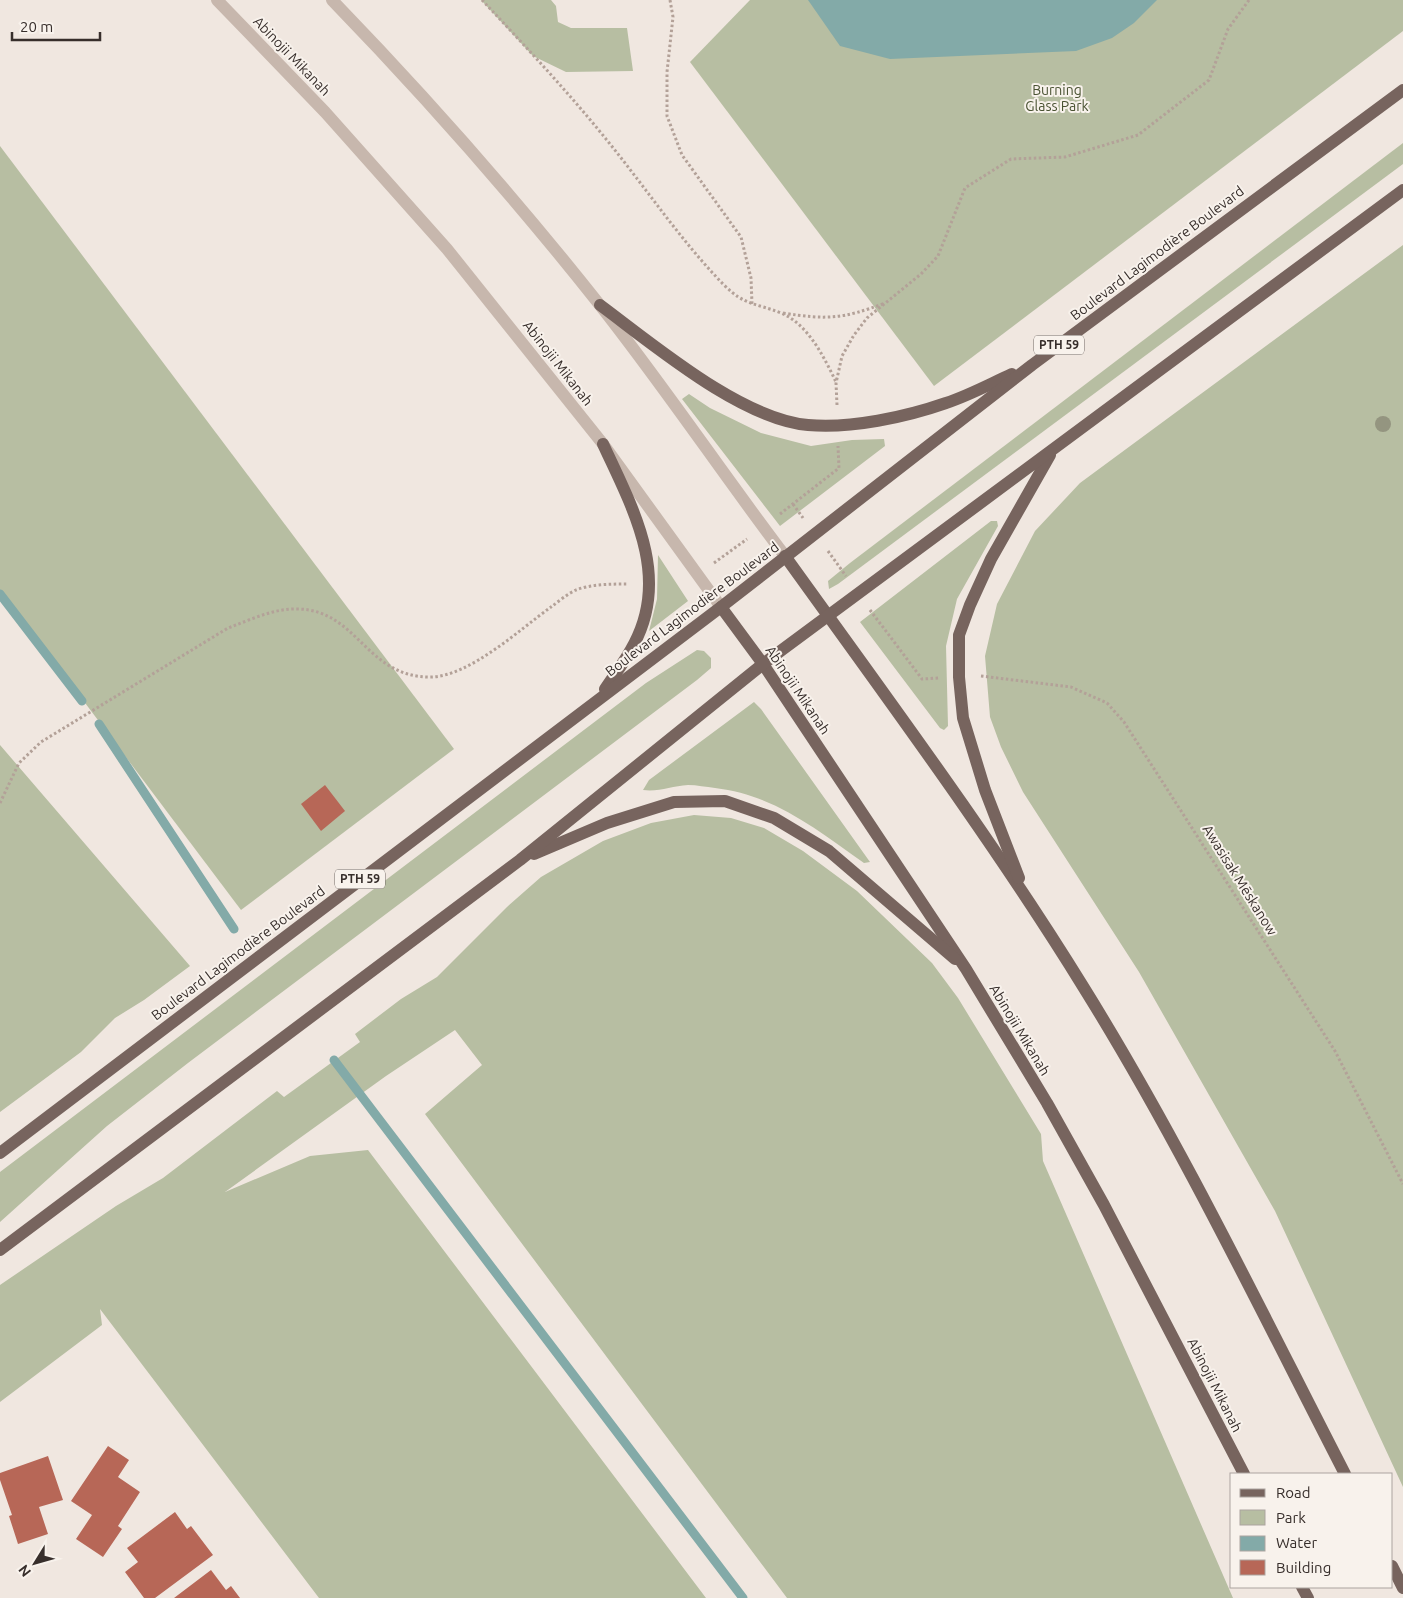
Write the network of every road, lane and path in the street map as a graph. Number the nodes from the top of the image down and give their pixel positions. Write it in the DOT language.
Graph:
graph roads {
  1 [pos="217,0"];
  2 [pos="332,0"];
  3 [pos="482,0"];
  4 [pos="670,0"];
  5 [pos="1248,0"];
  6 [pos="1403,90"];
  7 [pos="1403,190"];
  8 [pos="888,302"];
  9 [pos="752,304"];
  10 [pos="600,305"];
  11 [pos="781,313"];
  12 [pos="1032,365"];
  13 [pos="836,383"];
  14 [pos="838,426"];
  15 [pos="603,444"];
  16 [pos="1054,450"];
  17 [pos="793,504"];
  18 [pos="763,528"];
  19 [pos="814,532"];
  20 [pos="785,556"];
  21 [pos="696,576"];
  22 [pos="649,584"];
  23 [pos="859,594"];
  24 [pos="721,607"];
  25 [pos="828,616"];
  26 [pos="763,664"];
  27 [pos="959,677"];
  28 [pos="600,697"];
  29 [pos="0,803"];
  30 [pos="520,860"];
  31 [pos="1027,899"];
  32 [pos="966,969"];
  33 [pos="0,1153"];
  34 [pos="1403,1184"];
  35 [pos="0,1250"];
  36 [pos="1243,1473"];
  37 [pos="1344,1473"];
  38 [pos="1393,1568"];
  39 [pos="1403,1588"];
  1 -- 15 [label="street, Abinojii Mikanah"];
  2 -- 10 [label="street"];
  3 -- 9 [label="path"];
  4 -- 9 [label="path"];
  5 -- 8 [label="path"];
  6 -- 12 [label="main road, Boulevard Lagimodière Boulevard / PTH 59"];
  7 -- 16 [label="main road"];
  8 -- 11 [label="path"];
  8 -- 13 [label="path"];
  9 -- 11 [label="path"];
  10 -- 14 [label="main road"];
  10 -- 18 [label="street"];
  11 -- 13 [label="path"];
  12 -- 14 [label="main road"];
  12 -- 19 [label="main road, Boulevard Lagimodière Boulevard / PTH 59"];
  13 -- 14 [label="path"];
  14 -- 17 [label="path"];
  15 -- 21 [label="street, Abinojii Mikanah"];
  15 -- 22 [label="main road"];
  16 -- 23 [label="main road"];
  16 -- 27 [label="main road"];
  17 -- 18 [label="path"];
  17 -- 19 [label="path"];
  18 -- 20 [label="street"];
  18 -- 21 [label="path"];
  19 -- 20 [label="main road, Boulevard Lagimodière Boulevard / PTH 59"];
  19 -- 23 [label="path"];
  20 -- 24 [label="main road, Boulevard Lagimodière Boulevard / PTH 59"];
  20 -- 25 [label="main road"];
  21 -- 24 [label="street, Abinojii Mikanah"];
  22 -- 28 [label="main road"];
  22 -- 29 [label="path"];
  23 -- 25 [label="main road"];
  23 -- 27 [label="path, Awasisak Mēskanow"];
  24 -- 26 [label="main road, Abinojii Mikanah"];
  24 -- 28 [label="main road, Boulevard Lagimodière Boulevard / PTH 59"];
  25 -- 26 [label="main road"];
  25 -- 31 [label="main road"];
  26 -- 30 [label="main road"];
  26 -- 32 [label="main road, Abinojii Mikanah"];
  27 -- 31 [label="main road"];
  27 -- 34 [label="path, Awasisak Mēskanow"];
  28 -- 33 [label="main road, Boulevard Lagimodière Boulevard / PTH 59"];
  30 -- 32 [label="main road"];
  30 -- 35 [label="main road"];
  31 -- 37 [label="main road"];
  32 -- 36 [label="main road, Abinojii Mikanah"];
  38 -- 39 [label="main road"];
}
